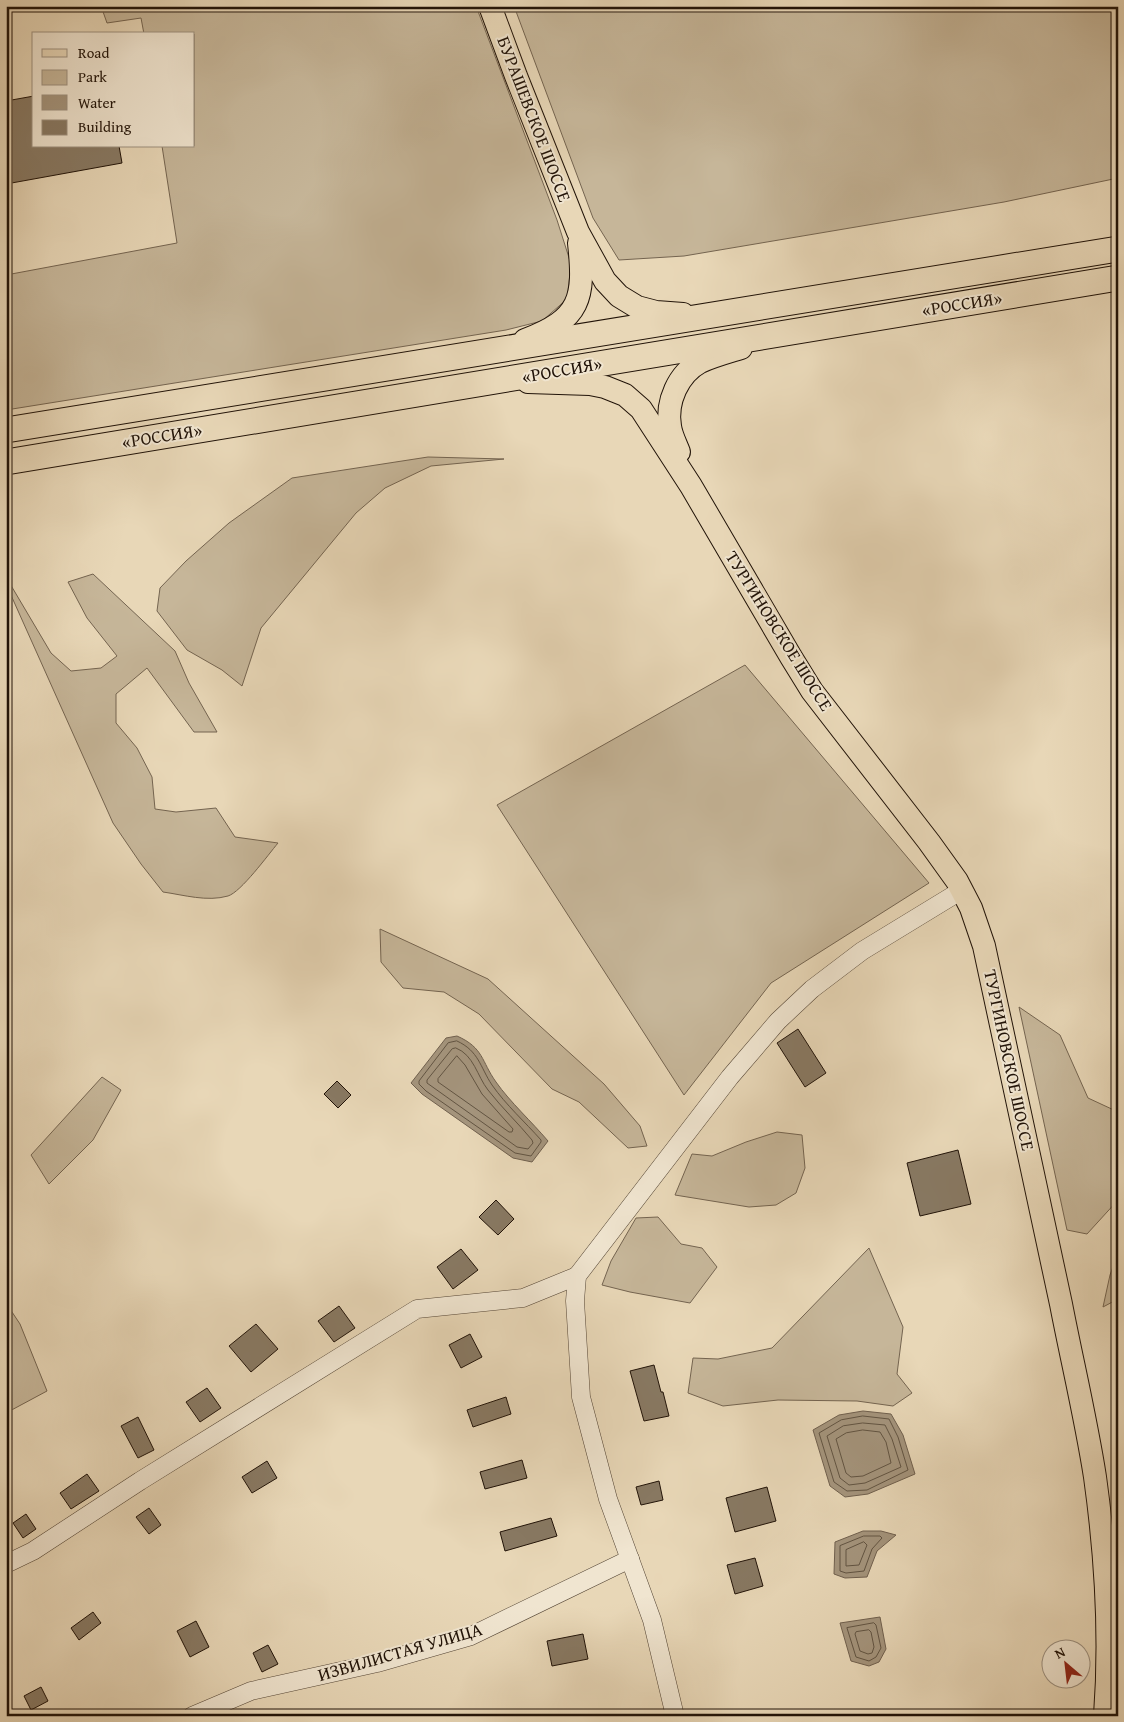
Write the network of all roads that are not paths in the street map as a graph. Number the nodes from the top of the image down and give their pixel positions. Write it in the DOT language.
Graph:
graph roads {
  1 [pos="490,6"];
  2 [pos="578,232"];
  3 [pos="1118,249"];
  4 [pos="1118,278"];
  5 [pos="712,315"];
  6 [pos="779,334"];
  7 [pos="493,351"];
  8 [pos="498,381"];
  9 [pos="6,430"];
  10 [pos="6,462"];
  11 [pos="691,486"];
  12 [pos="962,890"];
  13 [pos="577,1276"];
  14 [pos="630,1559"];
  15 [pos="6,1564"];
  16 [pos="192,1716"];
  17 [pos="675,1716"];
  18 [pos="1105,1716"];
  1 -- 2 [label="main road, БУРАШЕВСКОЕ ШОССЕ"];
  2 -- 5 [label="main road, БУРАШЕВСКОЕ ШОССЕ"];
  2 -- 7 [label="main road, БУРАШЕВСКОЕ ШОССЕ"];
  3 -- 5 [label="highway, «РОССИЯ»"];
  4 -- 6 [label="highway, «РОССИЯ»"];
  5 -- 7 [label="highway, «РОССИЯ»"];
  6 -- 8 [label="highway, «РОССИЯ»"];
  6 -- 11 [label="main road, ТУРГИНОВСКОЕ ШОССЕ"];
  7 -- 9 [label="highway, «РОССИЯ»"];
  8 -- 10 [label="highway, «РОССИЯ»"];
  8 -- 11 [label="main road, ТУРГИНОВСКОЕ ШОССЕ"];
  11 -- 12 [label="main road, ТУРГИНОВСКОЕ ШОССЕ"];
  12 -- 13 [label="street"];
  12 -- 18 [label="main road, ТУРГИНОВСКОЕ ШОССЕ"];
  13 -- 14 [label="street"];
  13 -- 15 [label="street"];
  14 -- 16 [label="street, ИЗВИЛИСТАЯ УЛИЦА"];
  14 -- 17 [label="street"];
}
